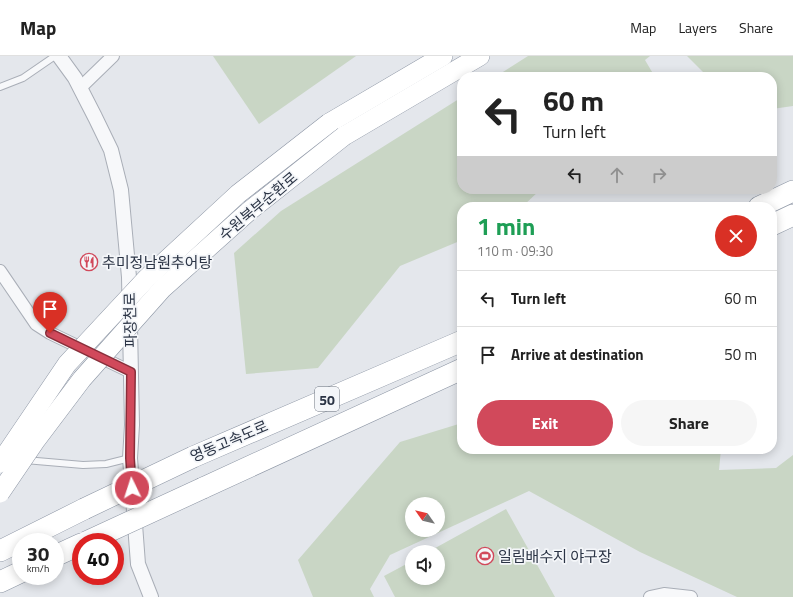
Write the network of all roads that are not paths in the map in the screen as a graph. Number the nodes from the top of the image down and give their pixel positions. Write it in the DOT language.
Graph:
graph roads {
  1 [pos="56,56"];
  2 [pos="59,56"];
  3 [pos="113,56"];
  4 [pos="443,56"];
  5 [pos="480,56"];
  6 [pos="0,87"];
  7 [pos="80,88"];
  8 [pos="793,191"];
  9 [pos="770,202"];
  10 [pos="793,215"];
  11 [pos="777,223"];
  12 [pos="0,271"];
  13 [pos="457,343"];
  14 [pos="457,371"];
  15 [pos="131,372"];
  16 [pos="0,454"];
  17 [pos="130,458"];
  18 [pos="0,462"];
  19 [pos="0,493"];
  20 [pos="106,533"];
  21 [pos="0,551"];
  22 [pos="12,576"];
  23 [pos="0,582"];
  24 [pos="151,597"];
  25 [pos="650,597"];
  26 [pos="691,597"];
  1 -- 6 [label="lane"];
  2 -- 7 [label="street, 파장천로"];
  3 -- 7 [label="street"];
  4 -- 18 [label="highway, 수원북부순환로, bridge"];
  5 -- 19 [label="highway, 수원북부순환로, bridge"];
  7 -- 15 [label="street, 파장천로"];
  8 -- 9 [label="highway"];
  10 -- 11 [label="highway"];
  12 -- 15 [label="street"];
  13 -- 21 [label="highway, 영동고속도로 / 50, bridge"];
  14 -- 20 [label="highway, 영동고속도로 / 50, bridge"];
  15 -- 17 [label="street, 파장천로"];
  16 -- 17 [label="lane"];
  17 -- 24 [label="street, 파장천로"];
  22 -- 23 [label="highway"];
  25 -- 26 [label="street"];
}
